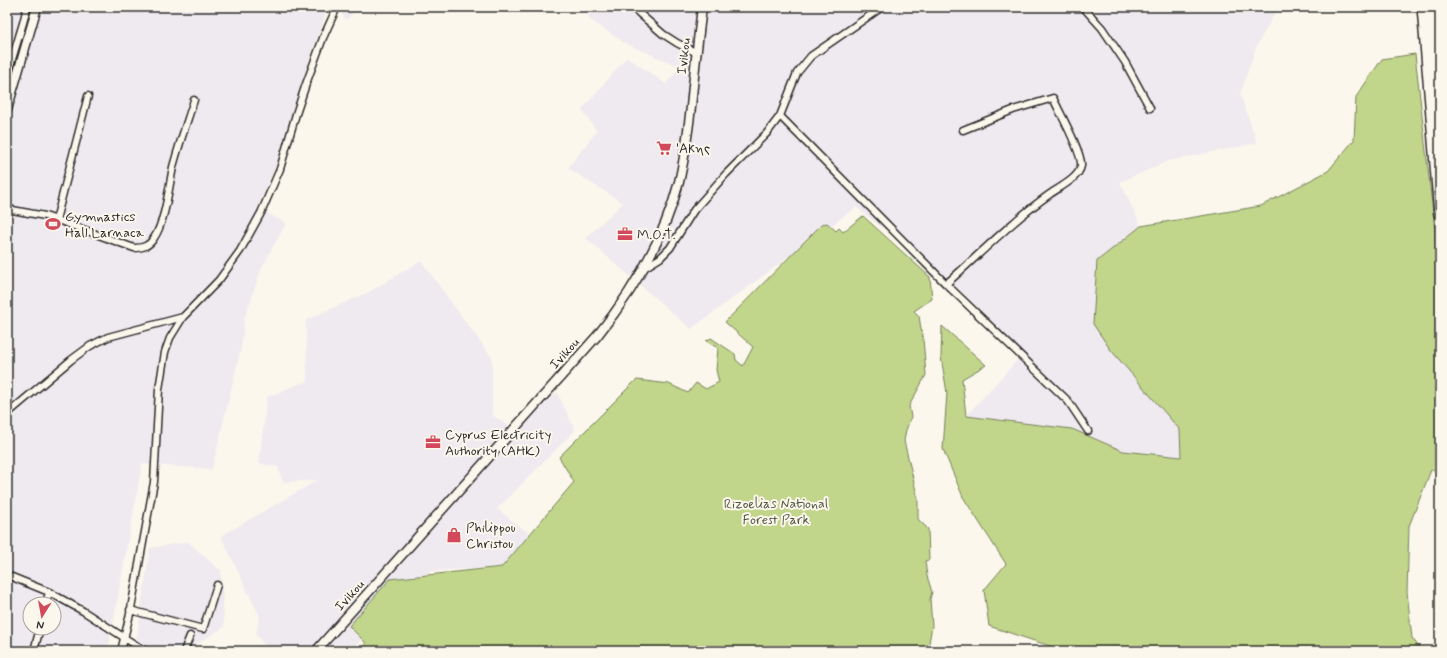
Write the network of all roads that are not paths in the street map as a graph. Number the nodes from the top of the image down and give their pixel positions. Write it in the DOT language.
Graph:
graph roads {
  1 [pos="27,7"];
  2 [pos="37,7"];
  3 [pos="337,7"];
  4 [pos="632,7"];
  5 [pos="702,7"];
  6 [pos="882,7"];
  7 [pos="1082,7"];
  8 [pos="1423,7"];
  9 [pos="1434,7"];
  10 [pos="697,53"];
  11 [pos="7,76"];
  12 [pos="1440,85"];
  13 [pos="88,96"];
  14 [pos="194,100"];
  15 [pos="1150,108"];
  16 [pos="7,110"];
  17 [pos="780,116"];
  18 [pos="963,130"];
  19 [pos="7,209"];
  20 [pos="1440,214"];
  21 [pos="56,220"];
  22 [pos="644,268"];
  23 [pos="946,284"];
  24 [pos="183,318"];
  25 [pos="7,414"];
  26 [pos="1088,431"];
  27 [pos="7,574"];
  28 [pos="217,585"];
  29 [pos="49,592"];
  30 [pos="48,596"];
  31 [pos="130,610"];
  32 [pos="38,636"];
  33 [pos="190,636"];
  34 [pos="124,638"];
  35 [pos="34,651"];
  36 [pos="121,651"];
  37 [pos="145,651"];
  38 [pos="184,651"];
  39 [pos="316,651"];
  1 -- 11 [label="street"];
  2 -- 16 [label="street"];
  3 -- 24 [label="street"];
  4 -- 10 [label="street"];
  5 -- 10 [label="street, Ivikou"];
  6 -- 17 [label="street"];
  7 -- 15 [label="street"];
  8 -- 20 [label="highway"];
  9 -- 12 [label="highway"];
  10 -- 22 [label="street, Ivikou"];
  13 -- 21 [label="street"];
  14 -- 21 [label="street"];
  17 -- 22 [label="street"];
  17 -- 23 [label="street"];
  18 -- 23 [label="street"];
  19 -- 21 [label="street"];
  22 -- 39 [label="street, Ivikou"];
  23 -- 26 [label="street"];
  24 -- 25 [label="street"];
  24 -- 31 [label="street"];
  27 -- 29 [label="street"];
  28 -- 31 [label="street"];
  29 -- 30 [label="street"];
  29 -- 34 [label="street"];
  31 -- 34 [label="street"];
  32 -- 35 [label="street"];
  33 -- 38 [label="street"];
  34 -- 36 [label="street"];
  34 -- 37 [label="street"];
}
